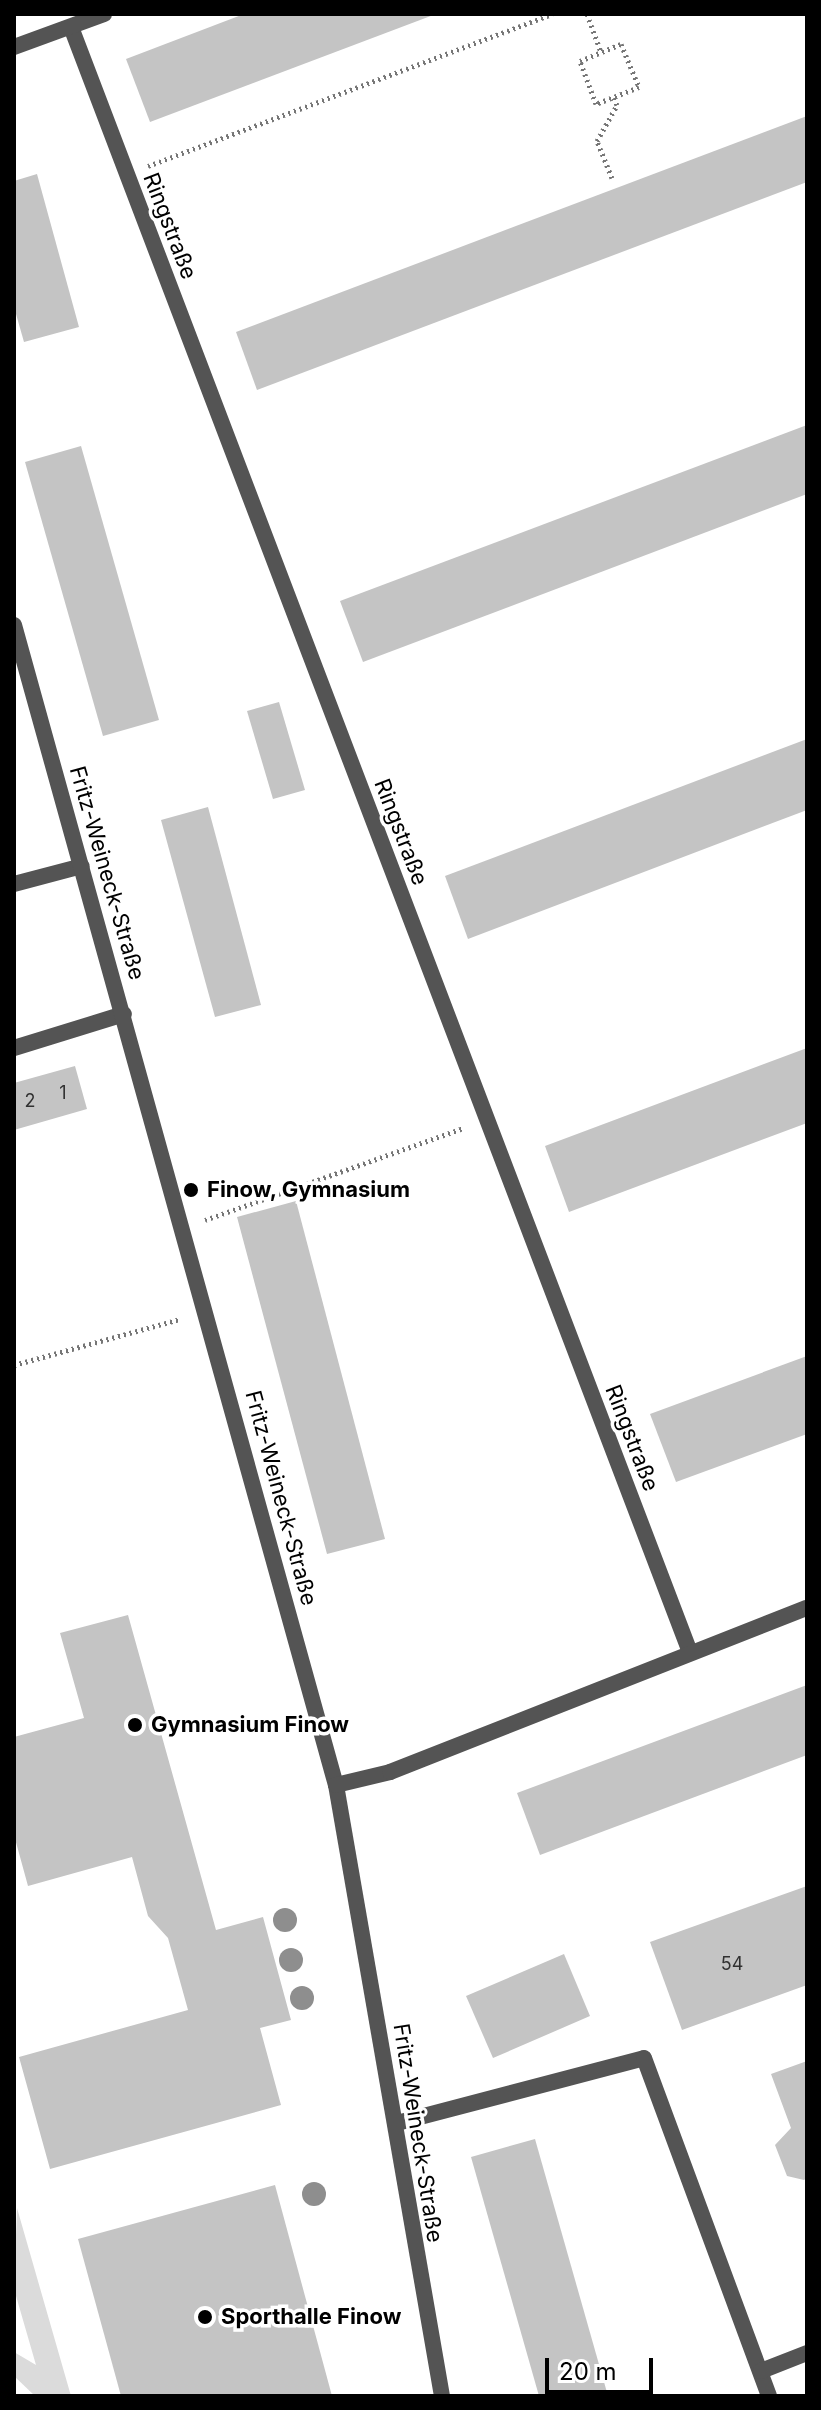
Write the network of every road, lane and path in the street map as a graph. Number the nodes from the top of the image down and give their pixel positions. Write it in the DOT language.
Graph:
graph roads {
  1 [pos="104,14"];
  2 [pos="552,14"];
  3 [pos="587,14"];
  4 [pos="71,27"];
  5 [pos="14,47"];
  6 [pos="601,52"];
  7 [pos="614,98"];
  8 [pos="127,174"];
  9 [pos="612,178"];
  10 [pos="14,625"];
  11 [pos="82,866"];
  12 [pos="14,884"];
  13 [pos="124,1014"];
  14 [pos="14,1048"];
  15 [pos="472,1125"];
  16 [pos="204,1221"];
  17 [pos="208,1311"];
  18 [pos="14,1365"];
  19 [pos="807,1608"];
  20 [pos="690,1652"];
  21 [pos="336,1785"];
  22 [pos="397,2123"];
  23 [pos="807,2353"];
  24 [pos="761,2371"];
  25 [pos="442,2396"];
  26 [pos="769,2396"];
  1 -- 4 [label="street"];
  2 -- 8 [label="path"];
  3 -- 6 [label="path"];
  4 -- 5 [label="street"];
  4 -- 8 [label="street, Ringstraße"];
  6 -- 7 [label="path"];
  6 -- 7 [label="path"];
  7 -- 9 [label="path"];
  8 -- 20 [label="street, Ringstraße"];
  10 -- 11 [label="street, Fritz-Weineck-Straße"];
  11 -- 12 [label="street"];
  11 -- 13 [label="street, Fritz-Weineck-Straße"];
  13 -- 14 [label="street"];
  13 -- 17 [label="street, Fritz-Weineck-Straße"];
  15 -- 16 [label="path"];
  17 -- 18 [label="path"];
  17 -- 21 [label="street, Fritz-Weineck-Straße"];
  19 -- 20 [label="street"];
  20 -- 21 [label="street"];
  21 -- 22 [label="street, Fritz-Weineck-Straße"];
  22 -- 24 [label="street"];
  22 -- 25 [label="street, Fritz-Weineck-Straße"];
  23 -- 24 [label="street"];
  24 -- 26 [label="street"];
}
